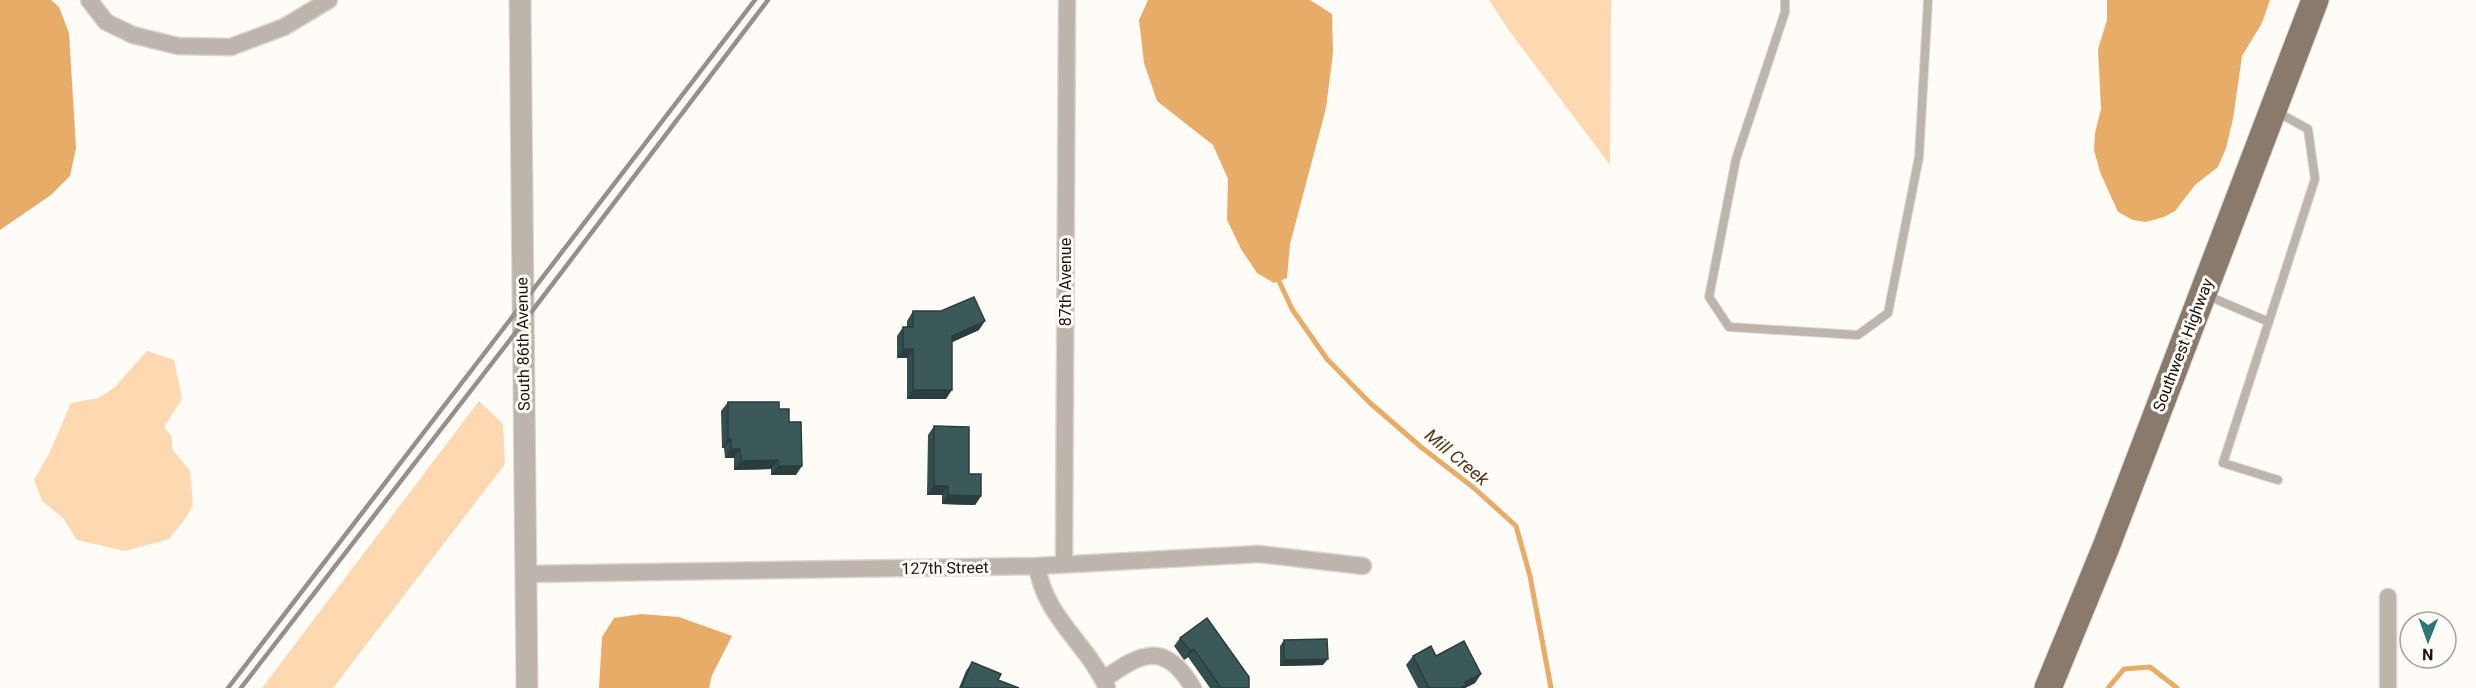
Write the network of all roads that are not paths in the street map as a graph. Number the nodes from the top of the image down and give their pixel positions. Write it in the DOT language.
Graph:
graph roads {
  1 [pos="89,0"];
  2 [pos="329,0"];
  3 [pos="520,0"];
  4 [pos="1067,0"];
  5 [pos="1785,0"];
  6 [pos="1928,0"];
  7 [pos="2315,0"];
  8 [pos="2273,109"];
  9 [pos="2203,294"];
  10 [pos="2268,322"];
  11 [pos="2278,480"];
  12 [pos="1064,564"];
  13 [pos="1037,566"];
  14 [pos="1363,566"];
  15 [pos="526,574"];
  16 [pos="2388,597"];
  17 [pos="1105,684"];
  18 [pos="527,688"];
  19 [pos="1193,688"];
  20 [pos="2048,688"];
  21 [pos="2388,688"];
  1 -- 2 [label="street"];
  3 -- 15 [label="street, South 86th Avenue"];
  4 -- 12 [label="street, 87th Avenue"];
  5 -- 6 [label="lane"];
  7 -- 8 [label="main road, Southwest Highway"];
  8 -- 9 [label="main road, Southwest Highway"];
  8 -- 10 [label="lane"];
  9 -- 10 [label="lane"];
  9 -- 20 [label="main road, Southwest Highway"];
  10 -- 11 [label="lane"];
  12 -- 13 [label="street, 127th Street"];
  12 -- 14 [label="street, 127th Street"];
  13 -- 15 [label="street, 127th Street"];
  13 -- 17 [label="street"];
  15 -- 18 [label="street, South 86th Avenue"];
  16 -- 21 [label="street"];
  17 -- 19 [label="street"];
}
